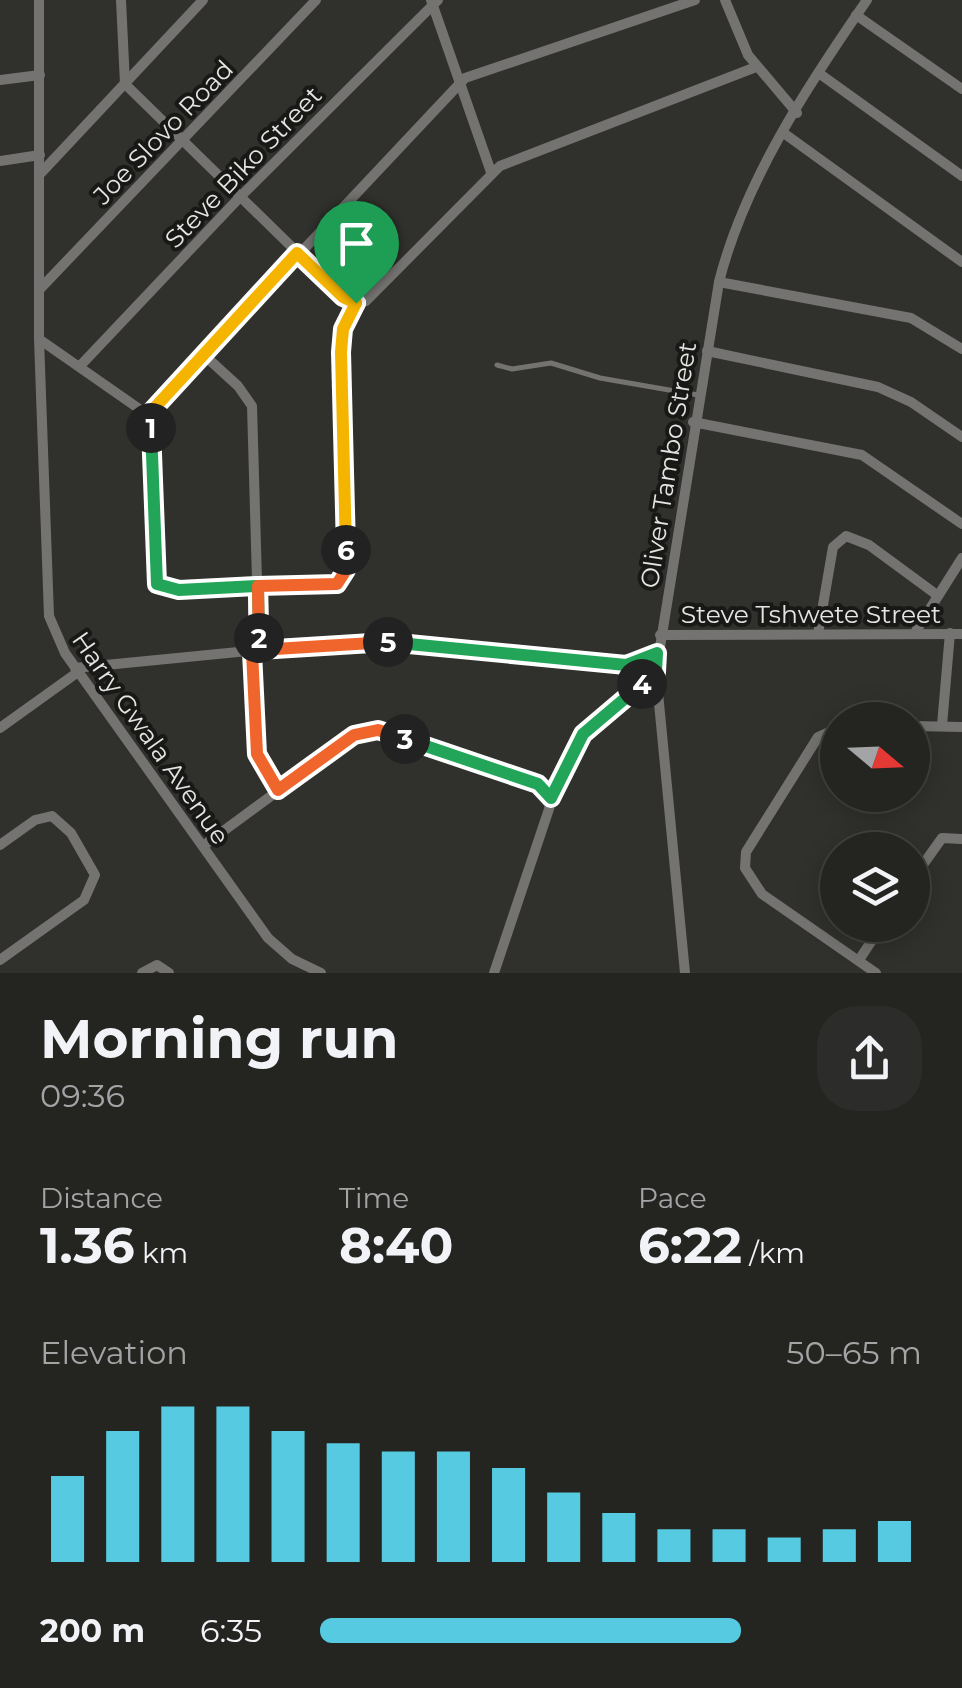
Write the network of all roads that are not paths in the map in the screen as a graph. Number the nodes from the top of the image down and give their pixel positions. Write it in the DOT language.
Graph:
graph roads {
  1 [pos="39,0"];
  2 [pos="122,0"];
  3 [pos="316,0"];
  4 [pos="646,0"];
  5 [pos="695,0"];
  6 [pos="725,0"];
  7 [pos="867,0"];
  8 [pos="434,1"];
  9 [pos="200,2"];
  10 [pos="650,14"];
  11 [pos="856,15"];
  12 [pos="756,67"];
  13 [pos="820,74"];
  14 [pos="40,75"];
  15 [pos="0,80"];
  16 [pos="126,84"];
  17 [pos="458,84"];
  18 [pos="962,88"];
  19 [pos="797,112"];
  20 [pos="785,134"];
  21 [pos="181,143"];
  22 [pos="40,155"];
  23 [pos="0,160"];
  24 [pos="491,172"];
  25 [pos="40,174"];
  26 [pos="962,176"];
  27 [pos="239,198"];
  28 [pos="297,253"];
  29 [pos="962,262"];
  30 [pos="719,282"];
  31 [pos="39,290"];
  32 [pos="356,303"];
  33 [pos="39,340"];
  34 [pos="707,350"];
  35 [pos="962,350"];
  36 [pos="203,354"];
  37 [pos="80,366"];
  38 [pos="497,366"];
  39 [pos="698,395"];
  40 [pos="148,415"];
  41 [pos="694,422"];
  42 [pos="962,437"];
  43 [pos="962,524"];
  44 [pos="962,558"];
  45 [pos="258,586"];
  46 [pos="937,595"];
  47 [pos="916,630"];
  48 [pos="956,633"];
  49 [pos="818,634"];
  50 [pos="660,635"];
  51 [pos="255,651"];
  52 [pos="657,653"];
  53 [pos="76,670"];
  54 [pos="656,672"];
  55 [pos="930,725"];
  56 [pos="942,725"];
  57 [pos="962,726"];
  58 [pos="0,728"];
  59 [pos="820,736"];
  60 [pos="278,790"];
  61 [pos="551,798"];
  62 [pos="962,840"];
  63 [pos="0,845"];
  64 [pos="203,846"];
  65 [pos="930,855"];
  66 [pos="871,942"];
  67 [pos="292,959"];
  68 [pos="0,960"];
  69 [pos="859,960"];
  70 [pos="142,973"];
  71 [pos="170,973"];
  72 [pos="287,973"];
  73 [pos="321,973"];
  74 [pos="494,973"];
  75 [pos="685,973"];
  76 [pos="876,973"];
  1 -- 14 [label="street, Harry Gwala Avenue"];
  2 -- 16 [label="street"];
  3 -- 21 [label="street, Joe Slovo Road"];
  4 -- 10 [label="street"];
  5 -- 10 [label="street"];
  6 -- 12 [label="street"];
  7 -- 11 [label="street, Oliver Tambo Street"];
  8 -- 17 [label="street"];
  8 -- 27 [label="street, Steve Biko Street"];
  9 -- 16 [label="street"];
  10 -- 17 [label="street"];
  11 -- 13 [label="street, Oliver Tambo Street"];
  11 -- 18 [label="street"];
  12 -- 19 [label="street"];
  12 -- 24 [label="street"];
  13 -- 19 [label="street, Oliver Tambo Street"];
  13 -- 26 [label="street"];
  14 -- 15 [label="street"];
  14 -- 22 [label="street, Harry Gwala Avenue"];
  16 -- 21 [label="street"];
  16 -- 25 [label="street"];
  17 -- 24 [label="street"];
  17 -- 28 [label="street"];
  19 -- 20 [label="street, Oliver Tambo Street"];
  20 -- 29 [label="street"];
  20 -- 30 [label="street, Oliver Tambo Street"];
  21 -- 27 [label="street"];
  21 -- 31 [label="street, Joe Slovo Road"];
  22 -- 23 [label="street"];
  22 -- 25 [label="street, Harry Gwala Avenue"];
  24 -- 32 [label="street"];
  25 -- 31 [label="street, Harry Gwala Avenue"];
  27 -- 28 [label="street"];
  27 -- 37 [label="street, Steve Biko Street"];
  28 -- 32 [label="street"];
  28 -- 36 [label="street"];
  30 -- 34 [label="street, Oliver Tambo Street"];
  30 -- 35 [label="street"];
  31 -- 33 [label="street, Harry Gwala Avenue"];
  32 -- 45 [label="street"];
  33 -- 37 [label="street"];
  33 -- 53 [label="street, Harry Gwala Avenue"];
  34 -- 39 [label="street, Oliver Tambo Street"];
  34 -- 42 [label="street"];
  36 -- 40 [label="street"];
  36 -- 45 [label="street"];
  37 -- 40 [label="street"];
  38 -- 39 [label="lane"];
  39 -- 41 [label="street, Oliver Tambo Street"];
  40 -- 45 [label="street"];
  41 -- 43 [label="street"];
  41 -- 50 [label="street, Oliver Tambo Street"];
  44 -- 46 [label="street"];
  45 -- 51 [label="street"];
  46 -- 47 [label="street"];
  46 -- 49 [label="street"];
  47 -- 48 [label="street, Steve Tshwete Street"];
  47 -- 49 [label="street, Steve Tshwete Street"];
  48 -- 56 [label="street"];
  49 -- 50 [label="street, Steve Tshwete Street"];
  50 -- 52 [label="street, Oliver Tambo Street"];
  51 -- 52 [label="street"];
  51 -- 53 [label="street"];
  51 -- 60 [label="street"];
  52 -- 54 [label="street, Oliver Tambo Street"];
  53 -- 58 [label="street"];
  53 -- 64 [label="street, Harry Gwala Avenue"];
  54 -- 61 [label="street"];
  54 -- 75 [label="street, Oliver Tambo Street"];
  55 -- 56 [label="street"];
  56 -- 57 [label="street"];
  59 -- 69 [label="street"];
  60 -- 61 [label="street"];
  60 -- 64 [label="street"];
  61 -- 74 [label="street"];
  62 -- 65 [label="street"];
  63 -- 68 [label="street"];
  64 -- 67 [label="street, Harry Gwala Avenue"];
  66 -- 69 [label="street"];
  67 -- 72 [label="street"];
  67 -- 73 [label="street, Harry Gwala Avenue"];
  69 -- 76 [label="street"];
  70 -- 71 [label="street"];
}
